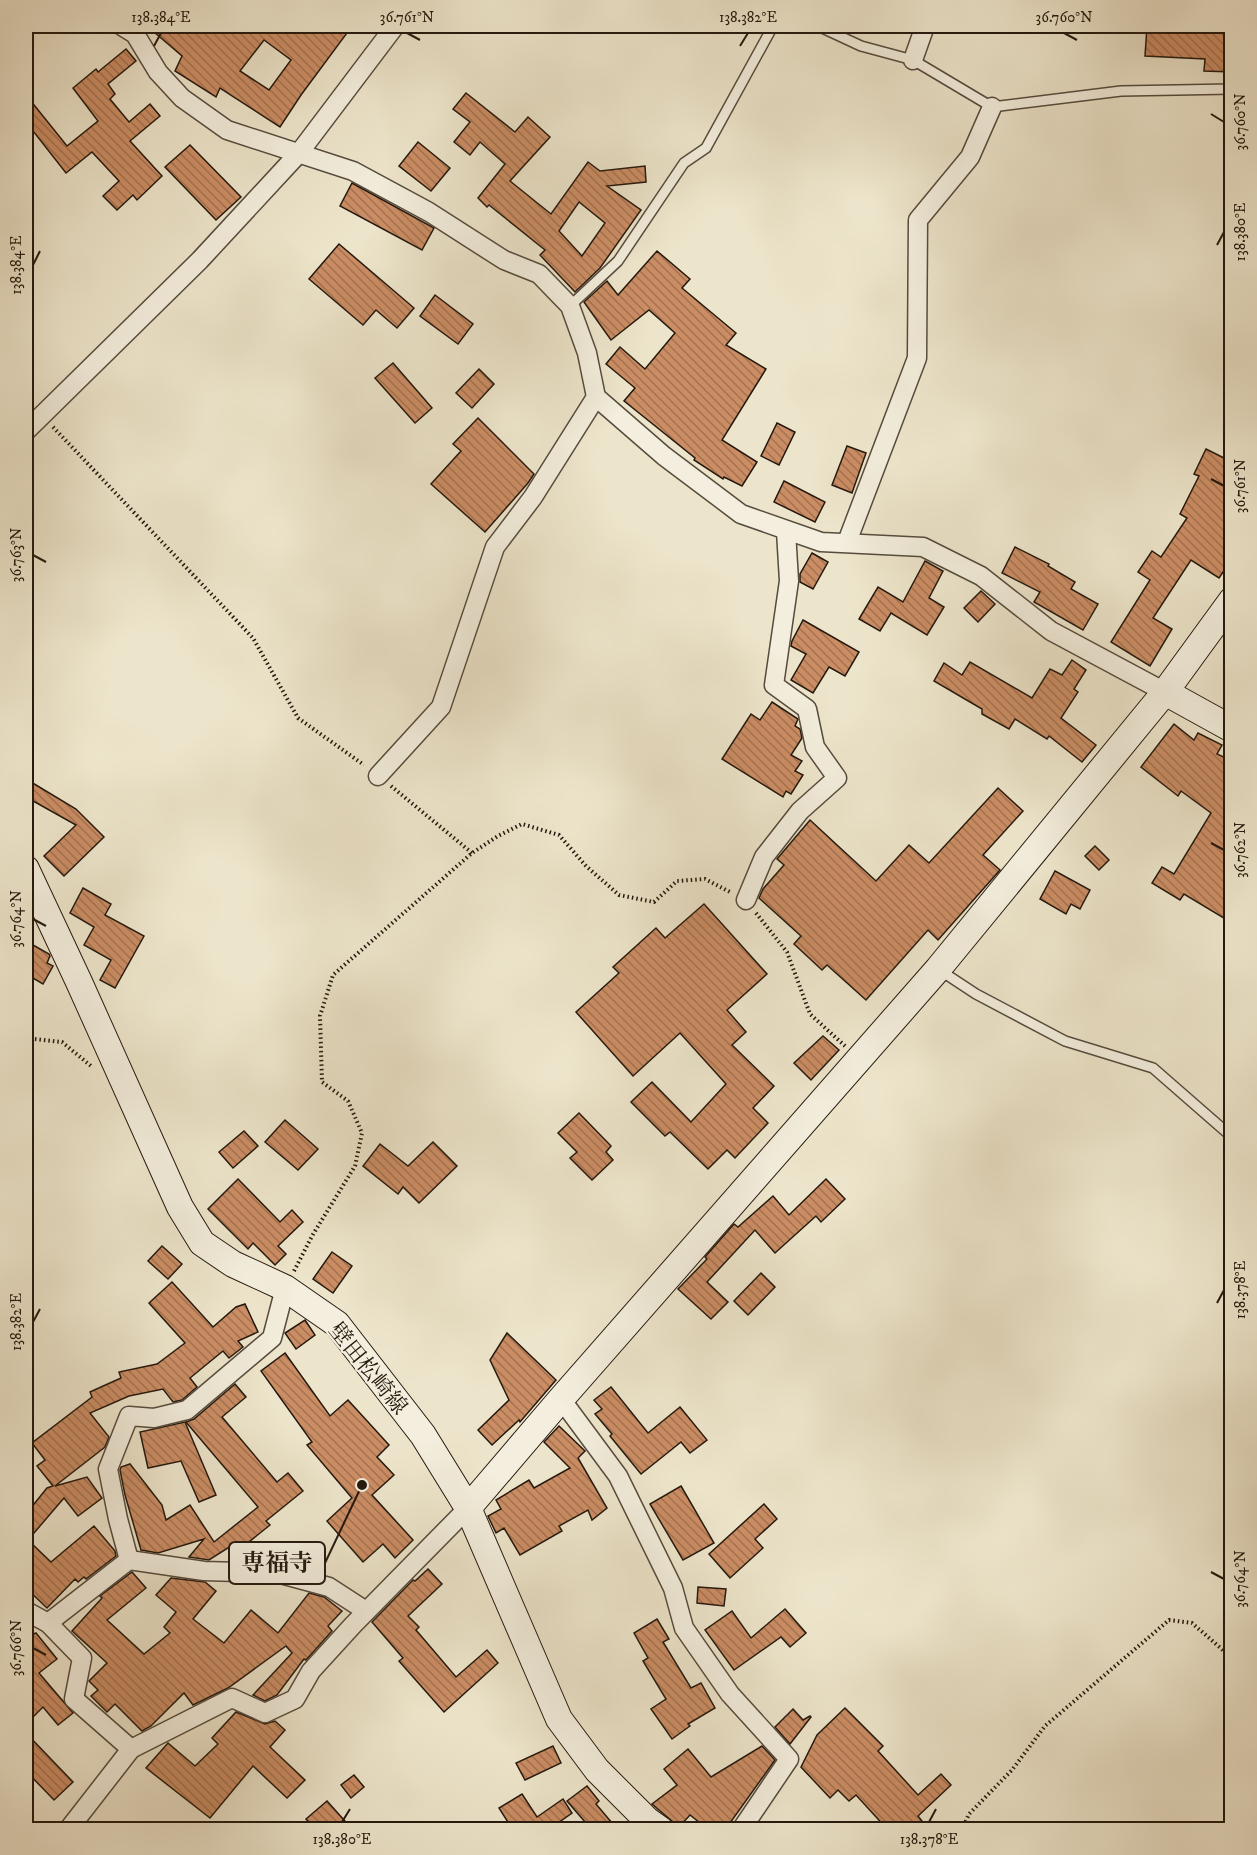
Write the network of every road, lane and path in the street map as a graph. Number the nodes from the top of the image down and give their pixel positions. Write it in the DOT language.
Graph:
graph roads {
  1 [pos="122,26"];
  2 [pos="395,26"];
  3 [pos="773,26"];
  4 [pos="818,26"];
  5 [pos="925,26"];
  6 [pos="913,60"];
  7 [pos="1232,89"];
  8 [pos="992,107"];
  9 [pos="299,153"];
  10 [pos="570,306"];
  11 [pos="596,397"];
  12 [pos="42,415"];
  13 [pos="26,431"];
  14 [pos="786,531"];
  15 [pos="848,542"];
  16 [pos="1232,600"];
  17 [pos="1165,692"];
  18 [pos="1232,729"];
  19 [pos="378,776"];
  20 [pos="472,853"];
  21 [pos="26,869"];
  22 [pos="746,900"];
  23 [pos="938,969"];
  24 [pos="26,1038"];
  25 [pos="859,1059"];
  26 [pos="94,1068"];
  27 [pos="1232,1137"];
  28 [pos="285,1288"];
  29 [pos="561,1399"];
  30 [pos="468,1508"];
  31 [pos="129,1560"];
  32 [pos="26,1611"];
  33 [pos="366,1611"];
  34 [pos="48,1623"];
  35 [pos="1232,1658"];
  36 [pos="131,1749"];
  37 [pos="68,1830"];
  38 [pos="661,1830"];
  39 [pos="741,1830"];
  40 [pos="962,1830"];
  1 -- 9 [label="street"];
  2 -- 9 [label="street"];
  3 -- 10 [label="lane"];
  4 -- 6 [label="lane"];
  5 -- 6 [label="street"];
  6 -- 8 [label="lane"];
  7 -- 8 [label="lane"];
  8 -- 15 [label="street"];
  9 -- 10 [label="street"];
  9 -- 12 [label="street"];
  10 -- 11 [label="street"];
  11 -- 14 [label="street"];
  11 -- 19 [label="street"];
  12 -- 13 [label="street"];
  12 -- 19 [label="path"];
  14 -- 15 [label="street"];
  14 -- 22 [label="street"];
  15 -- 17 [label="street"];
  16 -- 17 [label="street"];
  17 -- 18 [label="street"];
  17 -- 23 [label="street"];
  19 -- 20 [label="path"];
  20 -- 22 [label="path"];
  20 -- 28 [label="path"];
  21 -- 28 [label="street, 壁田松崎線"];
  22 -- 25 [label="path"];
  23 -- 25 [label="street"];
  23 -- 27 [label="lane"];
  24 -- 26 [label="path"];
  25 -- 29 [label="street"];
  28 -- 30 [label="street, 壁田松崎線"];
  28 -- 31 [label="street"];
  29 -- 30 [label="street"];
  29 -- 39 [label="street"];
  30 -- 33 [label="street"];
  30 -- 38 [label="street, 壁田松崎線"];
  31 -- 33 [label="street"];
  31 -- 34 [label="street"];
  32 -- 34 [label="street"];
  33 -- 36 [label="street"];
  34 -- 36 [label="street"];
  35 -- 40 [label="path"];
  36 -- 37 [label="street"];
}
